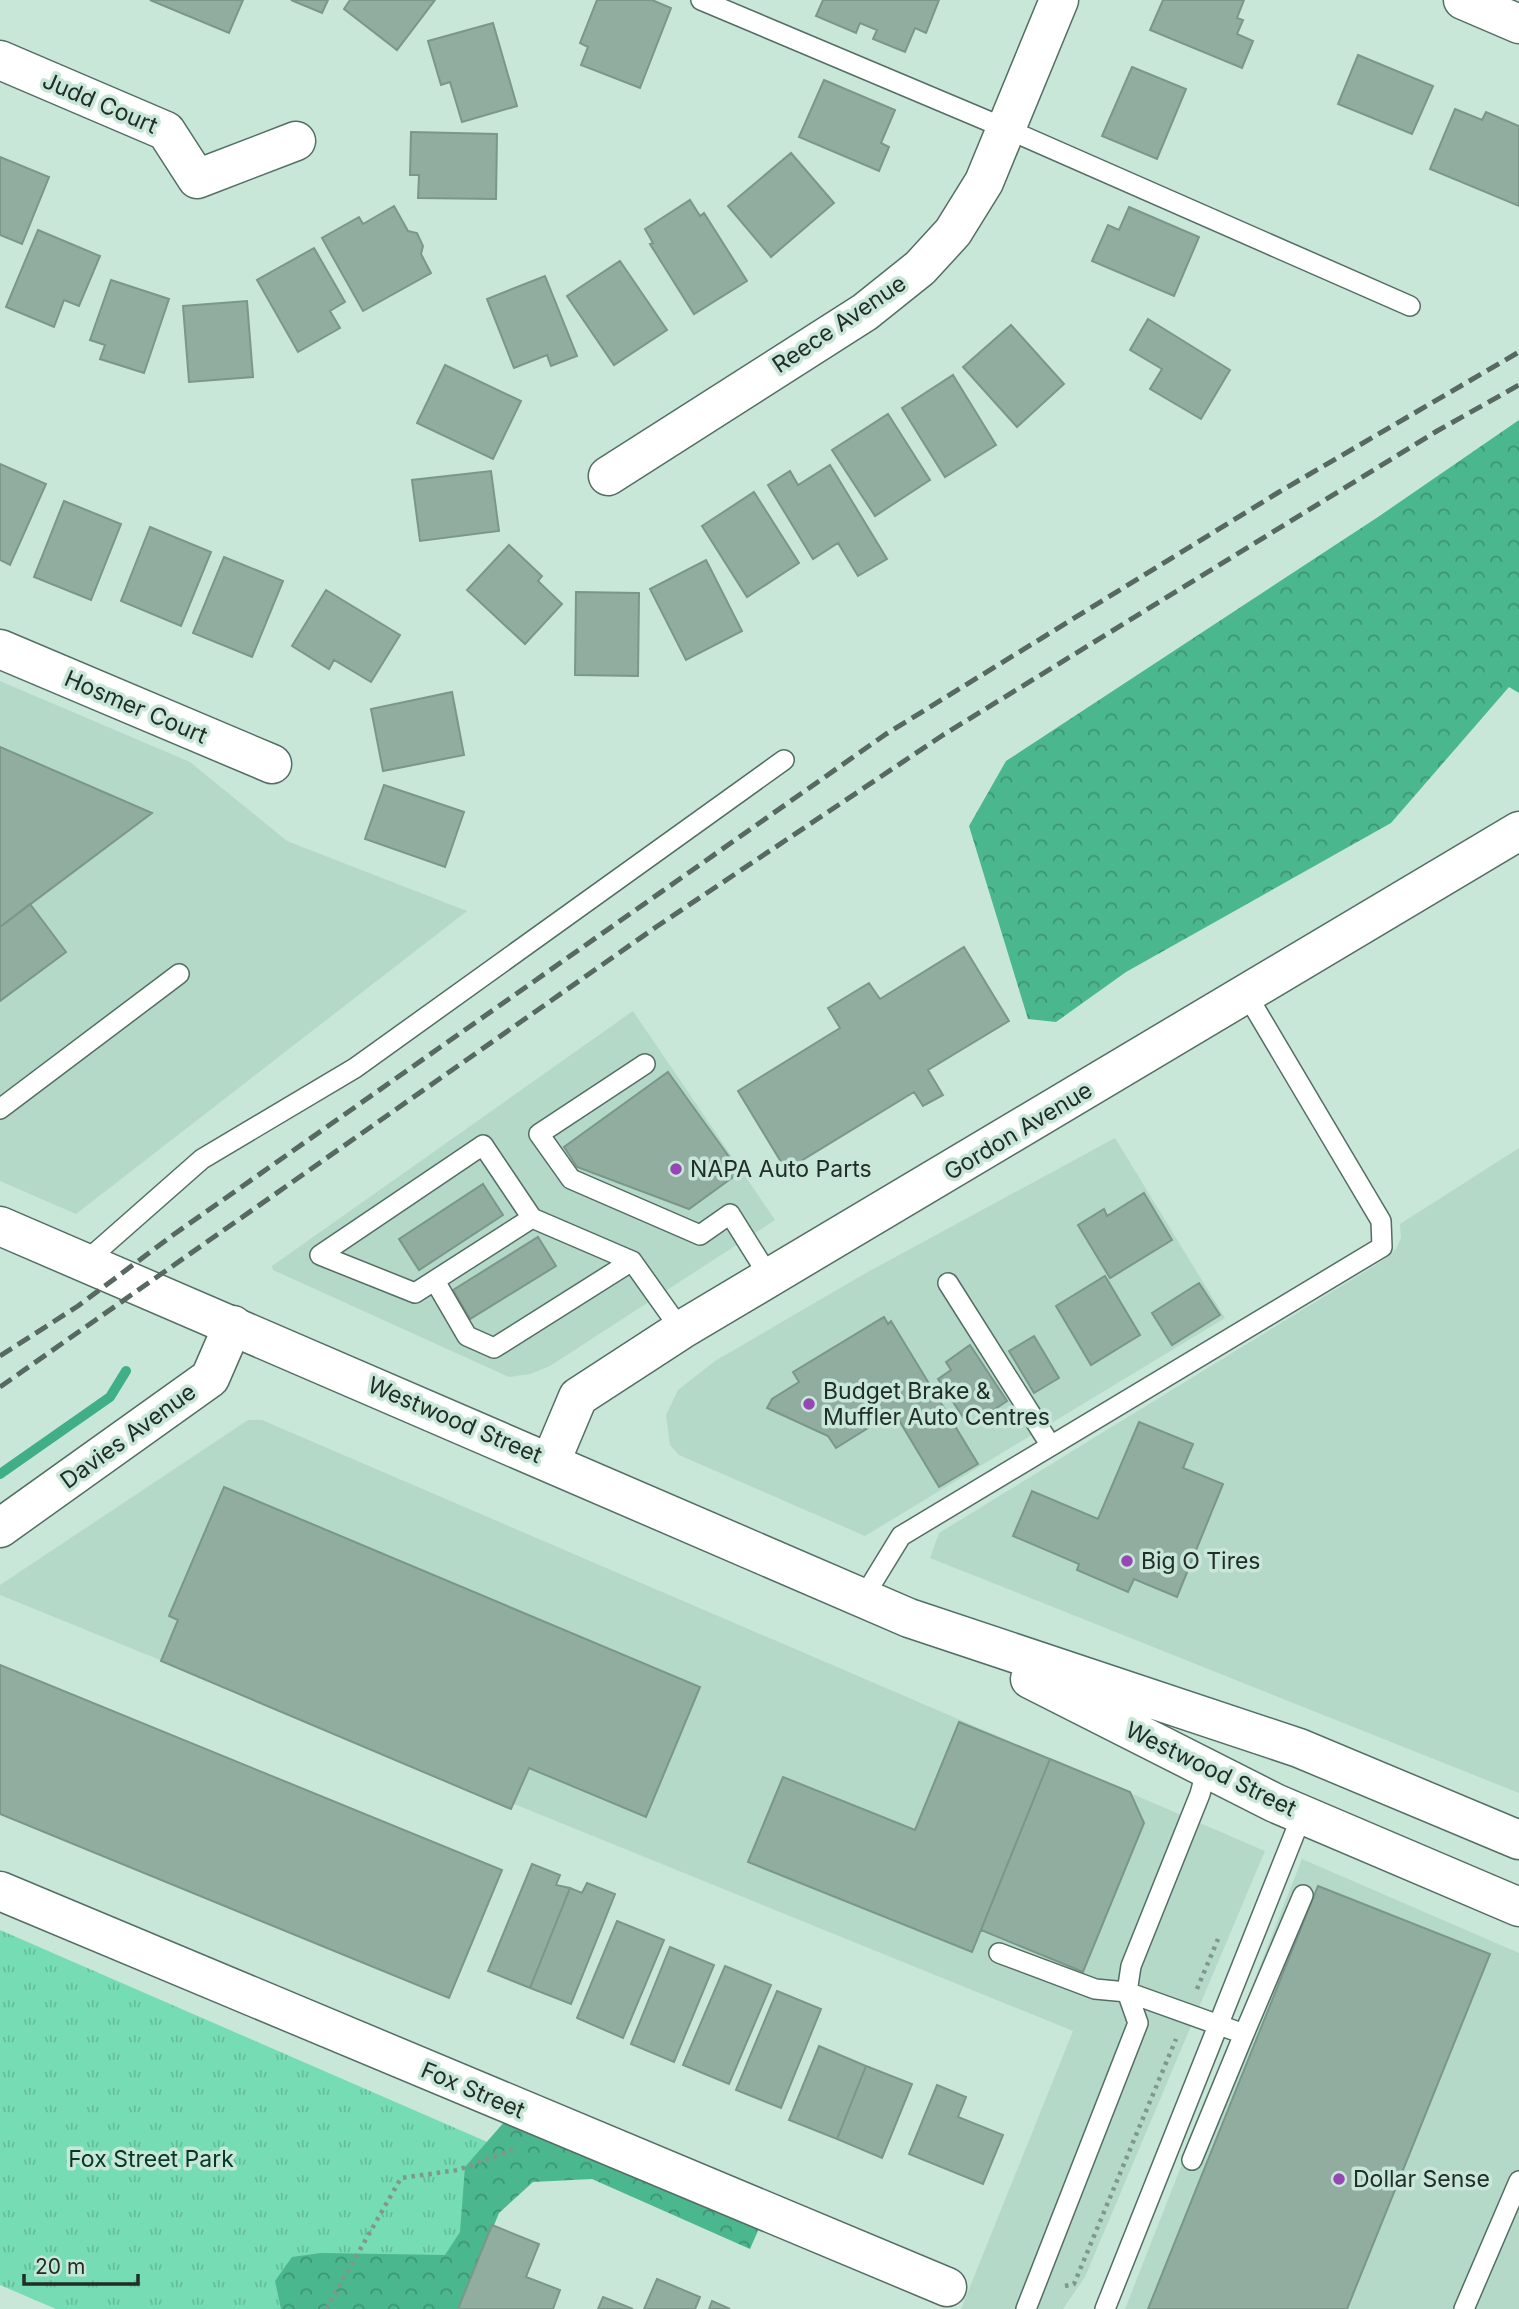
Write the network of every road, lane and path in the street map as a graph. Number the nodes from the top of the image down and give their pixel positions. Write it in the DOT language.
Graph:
graph roads {
  1 [pos="701,0"];
  2 [pos="1059,0"];
  3 [pos="1463,0"];
  4 [pos="1519,24"];
  5 [pos="0,61"];
  6 [pos="1007,129"];
  7 [pos="296,141"];
  8 [pos="1410,306"];
  9 [pos="608,476"];
  10 [pos="0,649"];
  11 [pos="783,760"];
  12 [pos="272,764"];
  13 [pos="1519,831"];
  14 [pos="179,974"];
  15 [pos="1247,995"];
  16 [pos="645,1064"];
  17 [pos="0,1109"];
  18 [pos="533,1218"];
  19 [pos="0,1226"];
  20 [pos="632,1261"];
  21 [pos="85,1262"];
  22 [pos="770,1278"];
  23 [pos="435,1281"];
  24 [pos="948,1283"];
  25 [pos="233,1325"];
  26 [pos="681,1330"];
  27 [pos="1051,1446"];
  28 [pos="551,1461"];
  29 [pos="0,1528"];
  30 [pos="863,1598"];
  31 [pos="909,1618"];
  32 [pos="1207,1768"];
  33 [pos="1302,1815"];
  34 [pos="1519,1840"];
  35 [pos="0,1891"];
  36 [pos="1303,1895"];
  37 [pos="1519,1907"];
  38 [pos="999,1953"];
  39 [pos="1127,1992"];
  40 [pos="1218,2023"];
  41 [pos="1244,2034"];
  42 [pos="521,2146"];
  43 [pos="1192,2160"];
  44 [pos="1519,2181"];
  45 [pos="947,2287"];
  46 [pos="326,2309"];
  47 [pos="1026,2309"];
  48 [pos="1105,2309"];
  49 [pos="1464,2309"];
  1 -- 6 [label="lane"];
  2 -- 6 [label="street, Reece Avenue"];
  3 -- 4 [label="street"];
  5 -- 7 [label="street, Judd Court"];
  6 -- 8 [label="lane"];
  6 -- 9 [label="street, Reece Avenue"];
  10 -- 12 [label="street, Hosmer Court"];
  11 -- 21 [label="lane"];
  13 -- 15 [label="street, Gordon Avenue"];
  14 -- 17 [label="lane"];
  15 -- 22 [label="street, Gordon Avenue"];
  15 -- 27 [label="lane"];
  16 -- 22 [label="lane"];
  18 -- 20 [label="lane"];
  18 -- 23 [label="lane"];
  18 -- 23 [label="lane"];
  19 -- 21 [label="street, Westwood Street"];
  20 -- 23 [label="lane"];
  20 -- 26 [label="lane"];
  21 -- 25 [label="street, Westwood Street"];
  22 -- 26 [label="street, Gordon Avenue"];
  24 -- 27 [label="lane"];
  25 -- 28 [label="street, Westwood Street"];
  25 -- 29 [label="street, Davies Avenue"];
  26 -- 28 [label="street, Gordon Avenue"];
  27 -- 30 [label="lane"];
  28 -- 30 [label="street, Westwood Street"];
  30 -- 31 [label="street, Westwood Street"];
  31 -- 32 [label="street, Westwood Street"];
  31 -- 34 [label="street, Westwood Street"];
  32 -- 33 [label="street, Westwood Street"];
  32 -- 39 [label="lane"];
  33 -- 37 [label="street, Westwood Street"];
  33 -- 40 [label="lane"];
  35 -- 45 [label="street, Fox Street"];
  36 -- 41 [label="lane"];
  38 -- 39 [label="lane"];
  39 -- 40 [label="lane"];
  39 -- 47 [label="lane"];
  40 -- 41 [label="lane"];
  40 -- 48 [label="lane"];
  41 -- 43 [label="lane"];
  42 -- 46 [label="path"];
  44 -- 49 [label="lane"];
}
